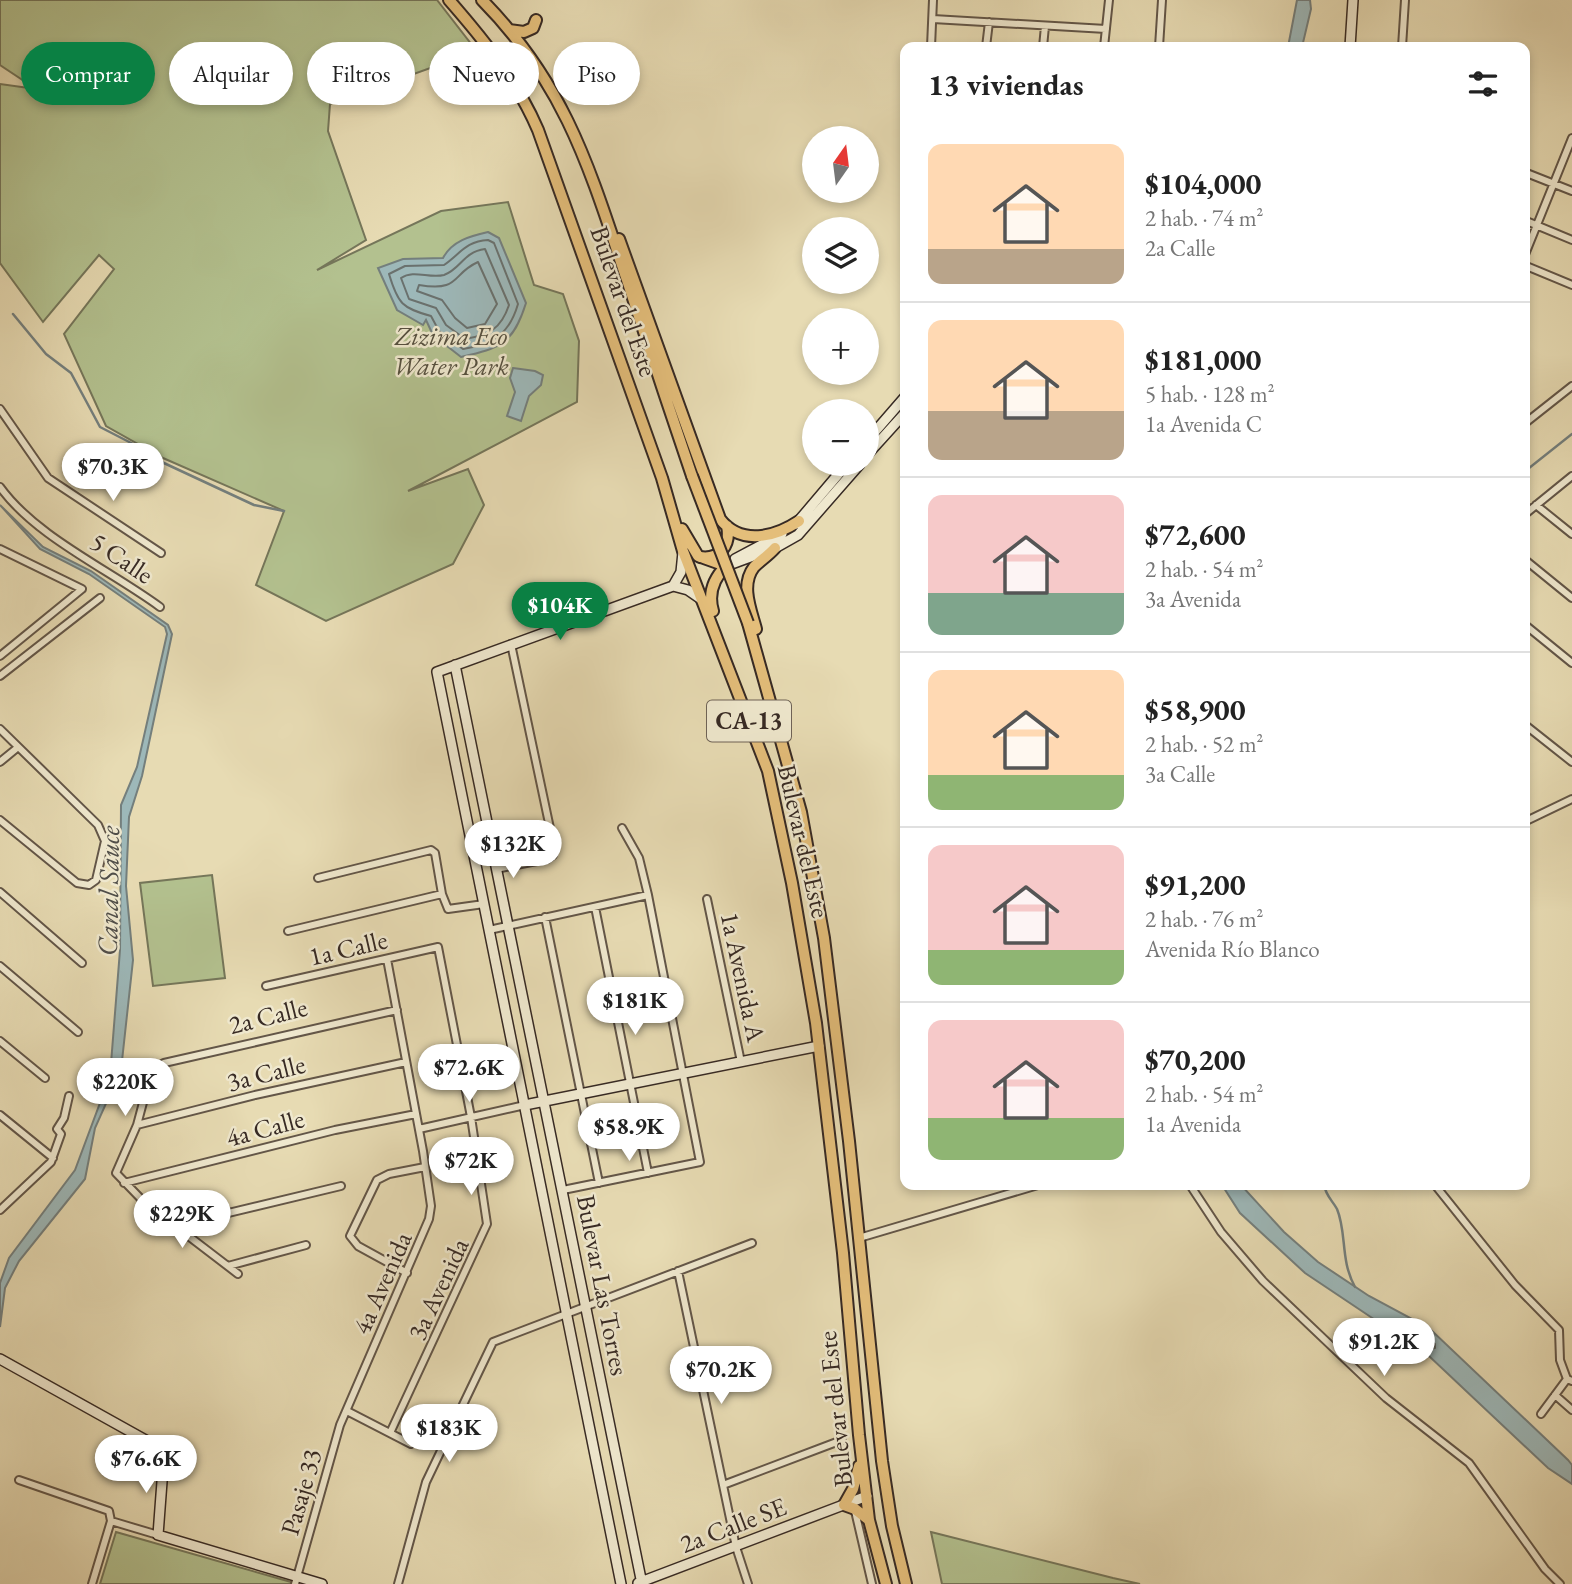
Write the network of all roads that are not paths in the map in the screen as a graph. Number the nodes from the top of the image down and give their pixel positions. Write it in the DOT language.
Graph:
graph roads {
  1 [pos="449,0"];
  2 [pos="482,0"];
  3 [pos="933,0"];
  4 [pos="1109,0"];
  5 [pos="1162,0"];
  6 [pos="1353,0"];
  7 [pos="1405,0"];
  8 [pos="933,19"];
  9 [pos="536,20"];
  10 [pos="989,22"];
  11 [pos="1045,26"];
  12 [pos="1106,29"];
  13 [pos="509,30"];
  14 [pos="931,42"];
  15 [pos="987,42"];
  16 [pos="1043,42"];
  17 [pos="1105,42"];
  18 [pos="1159,42"];
  19 [pos="1350,42"];
  20 [pos="1402,42"];
  21 [pos="1572,138"];
  22 [pos="1530,174"];
  23 [pos="1554,184"];
  24 [pos="1572,191"];
  25 [pos="600,201"];
  26 [pos="1530,222"];
  27 [pos="1537,225"];
  28 [pos="1572,240"];
  29 [pos="1530,242"];
  30 [pos="1530,268"];
  31 [pos="1572,285"];
  32 [pos="1572,386"];
  33 [pos="900,403"];
  34 [pos="0,409"];
  35 [pos="900,419"];
  36 [pos="1530,419"];
  37 [pos="879,427"];
  38 [pos="879,442"];
  39 [pos="838,476"];
  40 [pos="850,476"];
  41 [pos="1572,476"];
  42 [pos="662,478"];
  43 [pos="0,487"];
  44 [pos="1536,505"];
  45 [pos="1530,510"];
  46 [pos="799,521"];
  47 [pos="727,526"];
  48 [pos="1572,534"];
  49 [pos="775,548"];
  50 [pos="0,549"];
  51 [pos="683,551"];
  52 [pos="161,553"];
  53 [pos="698,556"];
  54 [pos="1530,564"];
  55 [pos="726,566"];
  56 [pos="673,586"];
  57 [pos="100,598"];
  58 [pos="1572,598"];
  59 [pos="704,601"];
  60 [pos="160,607"];
  61 [pos="62,608"];
  62 [pos="75,619"];
  63 [pos="1530,629"];
  64 [pos="16,643"];
  65 [pos="511,643"];
  66 [pos="0,656"];
  67 [pos="26,656"];
  68 [pos="1572,663"];
  69 [pos="456,665"];
  70 [pos="0,676"];
  71 [pos="0,729"];
  72 [pos="1530,729"];
  73 [pos="17,748"];
  74 [pos="759,749"];
  75 [pos="0,762"];
  76 [pos="1572,762"];
  77 [pos="1572,799"];
  78 [pos="1530,819"];
  79 [pos="0,820"];
  80 [pos="622,828"];
  81 [pos="496,869"];
  82 [pos="318,878"];
  83 [pos="0,892"];
  84 [pos="442,894"];
  85 [pos="648,895"];
  86 [pos="707,899"];
  87 [pos="484,904"];
  88 [pos="595,907"];
  89 [pos="545,918"];
  90 [pos="507,926"];
  91 [pos="489,930"];
  92 [pos="288,931"];
  93 [pos="824,939"];
  94 [pos="438,947"];
  95 [pos="387,959"];
  96 [pos="82,962"];
  97 [pos="0,966"];
  98 [pos="266,986"];
  99 [pos="397,1010"];
  100 [pos="78,1032"];
  101 [pos="0,1041"];
  102 [pos="819,1046"];
  103 [pos="406,1062"];
  104 [pos="741,1062"];
  105 [pos="682,1073"];
  106 [pos="45,1078"];
  107 [pos="630,1084"];
  108 [pos="582,1093"];
  109 [pos="69,1096"];
  110 [pos="542,1101"];
  111 [pos="525,1105"];
  112 [pos="416,1114"];
  113 [pos="0,1115"];
  114 [pos="471,1117"];
  115 [pos="137,1125"];
  116 [pos="419,1129"];
  117 [pos="53,1158"];
  118 [pos="425,1167"];
  119 [pos="648,1173"];
  120 [pos="124,1183"];
  121 [pos="599,1183"];
  122 [pos="341,1186"];
  123 [pos="563,1190"];
  124 [pos="1021,1190"];
  125 [pos="1193,1190"];
  126 [pos="1439,1190"];
  127 [pos="1,1211"];
  128 [pos="174,1226"];
  129 [pos="859,1238"];
  130 [pos="752,1243"];
  131 [pos="306,1245"];
  132 [pos="228,1266"];
  133 [pos="678,1271"];
  134 [pos="407,1273"];
  135 [pos="238,1274"];
  136 [pos="585,1307"];
  137 [pos="566,1314"];
  138 [pos="0,1359"];
  139 [pos="1569,1380"];
  140 [pos="1555,1395"];
  141 [pos="1572,1410"];
  142 [pos="347,1411"];
  143 [pos="1541,1414"];
  144 [pos="390,1433"];
  145 [pos="842,1440"];
  146 [pos="411,1444"];
  147 [pos="862,1457"];
  148 [pos="19,1480"];
  149 [pos="723,1485"];
  150 [pos="867,1496"];
  151 [pos="849,1507"];
  152 [pos="869,1520"];
  153 [pos="111,1521"];
  154 [pos="158,1535"];
  155 [pos="736,1547"];
  156 [pos="296,1581"];
  157 [pos="640,1583"];
  158 [pos="92,1584"];
  159 [pos="322,1584"];
  160 [pos="398,1584"];
  161 [pos="621,1584"];
  162 [pos="748,1584"];
  163 [pos="872,1584"];
  164 [pos="886,1584"];
  165 [pos="906,1584"];
  166 [pos="1560,1584"];
  1 -- 42 [label="highway, Bulevar del Este / CA-13"];
  2 -- 13 [label="highway, Bulevar del Este / CA-13"];
  3 -- 8 [label="street"];
  4 -- 12 [label="street"];
  5 -- 18 [label="street"];
  6 -- 19 [label="street"];
  7 -- 20 [label="street"];
  8 -- 10 [label="street"];
  8 -- 14 [label="street"];
  9 -- 13 [label="highway"];
  10 -- 11 [label="street"];
  10 -- 15 [label="street"];
  11 -- 12 [label="street"];
  11 -- 16 [label="street"];
  12 -- 17 [label="street"];
  13 -- 25 [label="highway, Bulevar del Este / CA-13"];
  21 -- 23 [label="street"];
  22 -- 23 [label="street"];
  23 -- 24 [label="street"];
  23 -- 27 [label="street"];
  25 -- 47 [label="highway"];
  25 -- 93 [label="highway, Bulevar del Este / CA-13, bridge"];
  26 -- 27 [label="street"];
  27 -- 28 [label="street"];
  27 -- 29 [label="street"];
  30 -- 31 [label="street"];
  32 -- 36 [label="street"];
  33 -- 37 [label="street"];
  34 -- 52 [label="street"];
  35 -- 38 [label="street"];
  39 -- 46 [label="street"];
  40 -- 49 [label="street"];
  41 -- 44 [label="street"];
  42 -- 51 [label="highway, Bulevar del Este / CA-13"];
  42 -- 53 [label="highway"];
  43 -- 60 [label="street, 5 Calle"];
  44 -- 45 [label="street"];
  44 -- 48 [label="street"];
  46 -- 47 [label="highway"];
  46 -- 55 [label="street"];
  47 -- 53 [label="highway"];
  49 -- 55 [label="street"];
  49 -- 93 [label="highway"];
  50 -- 61 [label="street"];
  51 -- 56 [label="street"];
  51 -- 59 [label="highway, Bulevar del Este / CA-13"];
  53 -- 55 [label="highway"];
  54 -- 58 [label="street"];
  55 -- 74 [label="highway"];
  56 -- 59 [label="street"];
  56 -- 65 [label="street"];
  57 -- 62 [label="street"];
  59 -- 74 [label="highway, Bulevar del Este / CA-13"];
  61 -- 62 [label="street"];
  61 -- 64 [label="street"];
  62 -- 67 [label="street"];
  63 -- 68 [label="street"];
  64 -- 66 [label="street"];
  64 -- 67 [label="street"];
  65 -- 69 [label="street"];
  65 -- 81 [label="street"];
  67 -- 70 [label="street"];
  69 -- 81 [label="street, Bulevar Las Torres"];
  69 -- 87 [label="street, Bulevar Las Torres"];
  71 -- 73 [label="street"];
  72 -- 76 [label="street"];
  73 -- 75 [label="street"];
  73 -- 79 [label="street"];
  74 -- 102 [label="highway, Bulevar del Este / CA-13"];
  77 -- 78 [label="street"];
  80 -- 85 [label="street"];
  81 -- 90 [label="street, Bulevar Las Torres"];
  82 -- 84 [label="street"];
  83 -- 96 [label="street"];
  84 -- 87 [label="street"];
  84 -- 92 [label="street"];
  85 -- 88 [label="street"];
  85 -- 105 [label="street"];
  86 -- 104 [label="street, 1a Avenida A"];
  87 -- 91 [label="street, Bulevar Las Torres"];
  88 -- 89 [label="street"];
  88 -- 107 [label="street"];
  89 -- 90 [label="street"];
  89 -- 108 [label="street"];
  90 -- 91 [label="street"];
  90 -- 110 [label="street, Bulevar Las Torres"];
  91 -- 111 [label="street, Bulevar Las Torres"];
  93 -- 129 [label="highway, Bulevar del Este / CA-13"];
  94 -- 95 [label="street, 1a Calle"];
  94 -- 114 [label="street, 3a Avenida"];
  95 -- 98 [label="street, 1a Calle"];
  95 -- 99 [label="street, 4a Avenida"];
  97 -- 100 [label="street"];
  99 -- 103 [label="street, 4a Avenida"];
  99 -- 115 [label="street, 2a Calle"];
  101 -- 106 [label="street"];
  102 -- 104 [label="street"];
  102 -- 147 [label="highway, Bulevar del Este / CA-13"];
  103 -- 112 [label="street, 4a Avenida"];
  103 -- 115 [label="street, 3a Calle"];
  104 -- 105 [label="street"];
  105 -- 107 [label="street"];
  105 -- 119 [label="street"];
  107 -- 108 [label="street"];
  107 -- 119 [label="street"];
  108 -- 110 [label="street"];
  108 -- 121 [label="street"];
  109 -- 117 [label="street"];
  110 -- 111 [label="street"];
  110 -- 123 [label="street, Bulevar Las Torres"];
  111 -- 114 [label="street"];
  111 -- 137 [label="street, Bulevar Las Torres"];
  112 -- 116 [label="street, 4a Avenida"];
  112 -- 120 [label="street, 4a Calle"];
  113 -- 117 [label="street"];
  114 -- 116 [label="street"];
  114 -- 144 [label="street, 3a Avenida"];
  115 -- 120 [label="street"];
  116 -- 118 [label="street, 4a Avenida"];
  117 -- 127 [label="street"];
  118 -- 134 [label="street, 4a Avenida"];
  118 -- 134 [label="street"];
  119 -- 121 [label="street"];
  120 -- 128 [label="street"];
  121 -- 123 [label="street"];
  122 -- 128 [label="street"];
  123 -- 136 [label="street, Bulevar Las Torres"];
  124 -- 129 [label="street"];
  125 -- 166 [label="street"];
  126 -- 139 [label="street"];
  128 -- 132 [label="street"];
  129 -- 165 [label="highway, Bulevar del Este / CA-13"];
  130 -- 133 [label="street"];
  131 -- 132 [label="street"];
  132 -- 135 [label="street"];
  133 -- 136 [label="street"];
  133 -- 149 [label="street"];
  134 -- 142 [label="street, 4a Avenida"];
  136 -- 137 [label="street"];
  136 -- 157 [label="street, Bulevar Las Torres"];
  137 -- 160 [label="street"];
  137 -- 161 [label="street, Bulevar Las Torres"];
  138 -- 154 [label="street"];
  139 -- 140 [label="street"];
  140 -- 141 [label="street"];
  140 -- 143 [label="street"];
  142 -- 144 [label="street"];
  142 -- 156 [label="street, Pasaje 33"];
  144 -- 146 [label="street"];
  145 -- 149 [label="street"];
  147 -- 150 [label="highway, Bulevar del Este / CA-13"];
  147 -- 151 [label="highway"];
  148 -- 153 [label="street"];
  149 -- 155 [label="street"];
  150 -- 151 [label="street, 2a Calle SE"];
  150 -- 152 [label="highway, Bulevar del Este / CA-13"];
  151 -- 152 [label="highway"];
  151 -- 155 [label="street, 2a Calle SE"];
  151 -- 163 [label="street"];
  152 -- 164 [label="highway, Bulevar del Este / CA-13"];
  153 -- 154 [label="street"];
  153 -- 158 [label="street"];
  154 -- 156 [label="street"];
  155 -- 157 [label="street, 2a Calle SE"];
  155 -- 162 [label="street"];
  156 -- 159 [label="street"];
}
